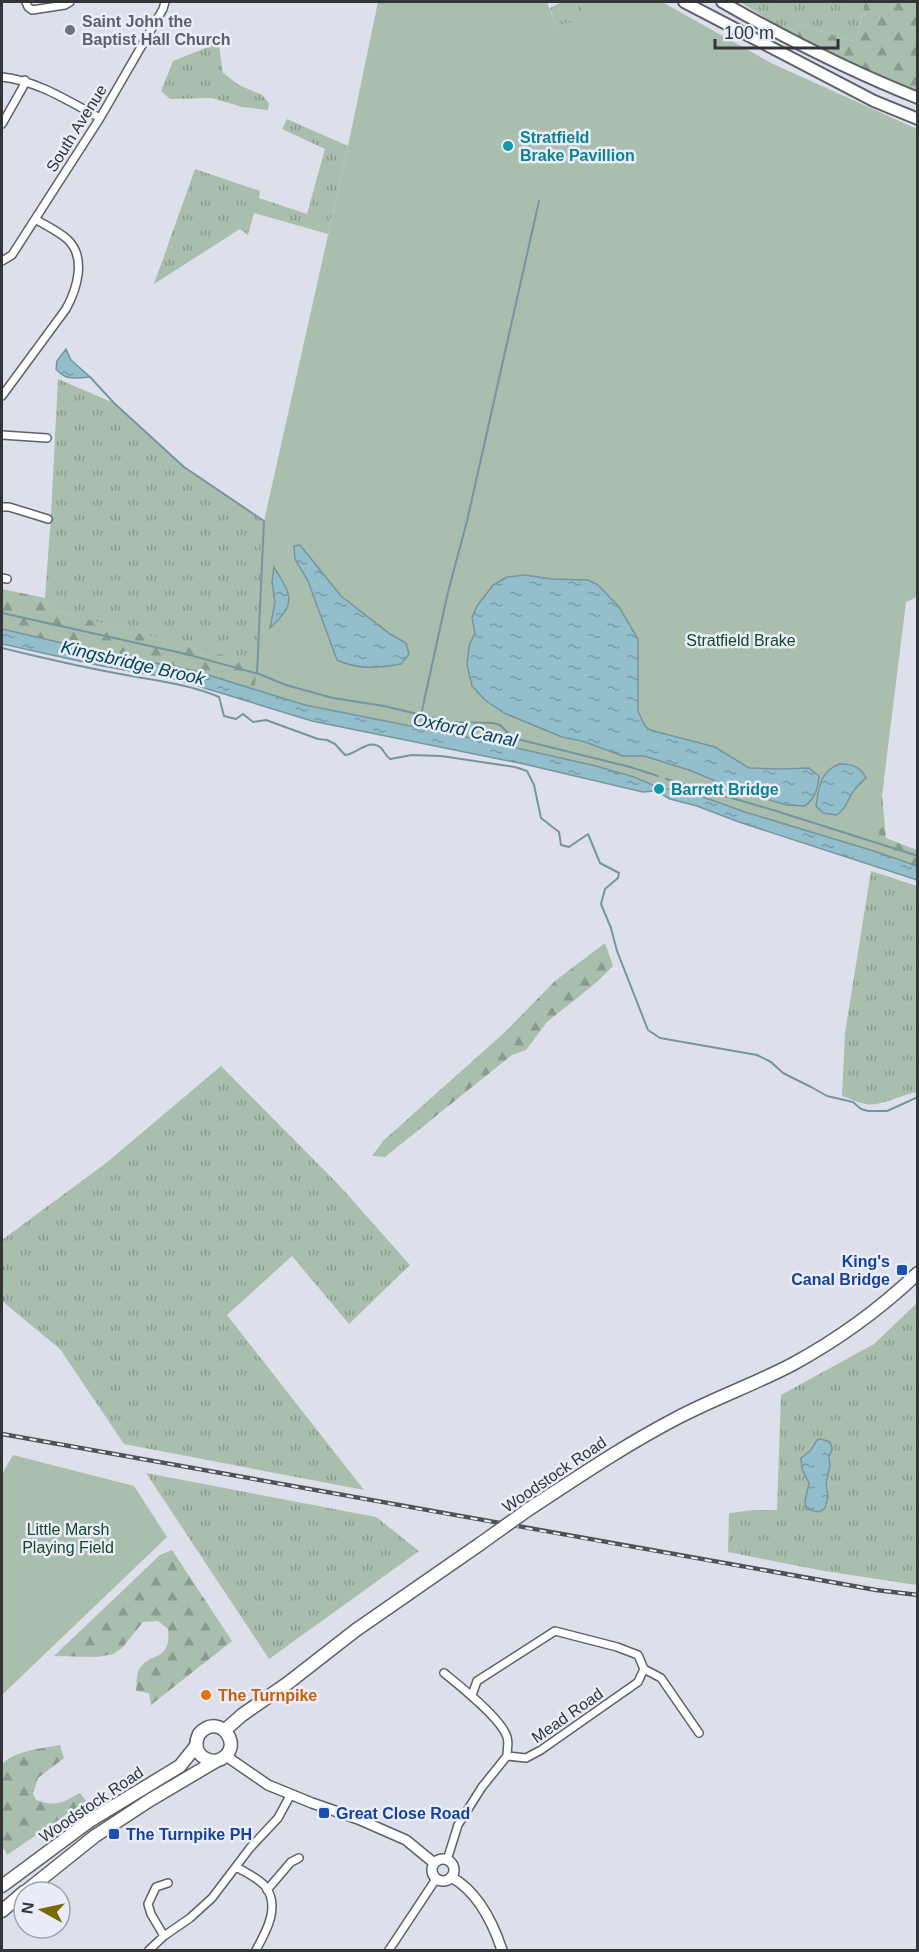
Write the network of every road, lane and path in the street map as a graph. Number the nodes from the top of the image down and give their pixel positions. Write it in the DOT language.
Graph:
graph roads {
  1 [pos="26,2"];
  2 [pos="70,2"];
  3 [pos="165,2"];
  4 [pos="684,2"];
  5 [pos="722,2"];
  6 [pos="2,77"];
  7 [pos="25,80"];
  8 [pos="918,98"];
  9 [pos="100,118"];
  10 [pos="918,118"];
  11 [pos="2,124"];
  12 [pos="35,219"];
  13 [pos="2,261"];
  14 [pos="2,396"];
  15 [pos="2,435"];
  16 [pos="47,438"];
  17 [pos="2,507"];
  18 [pos="48,519"];
  19 [pos="918,1273"];
  20 [pos="644,1669"];
  21 [pos="444,1673"];
  22 [pos="472,1695"];
  23 [pos="225,1730"];
  24 [pos="699,1733"];
  25 [pos="196,1746"];
  26 [pos="507,1756"];
  27 [pos="221,1759"];
  28 [pos="291,1794"];
  29 [pos="299,1858"];
  30 [pos="447,1860"];
  31 [pos="434,1863"];
  32 [pos="237,1867"];
  33 [pos="451,1877"];
  34 [pos="436,1879"];
  35 [pos="39,1880"];
  36 [pos="168,1883"];
  37 [pos="2,1886"];
  38 [pos="267,1890"];
  39 [pos="164,1936"];
  40 [pos="149,1950"];
  41 [pos="256,1950"];
  42 [pos="389,1950"];
  43 [pos="502,1950"];
  1 -- 2 [label="street"];
  3 -- 9 [label="street, South Avenue"];
  4 -- 10 [label="main road"];
  5 -- 8 [label="main road"];
  6 -- 7 [label="street"];
  7 -- 9 [label="street"];
  7 -- 11 [label="street"];
  9 -- 12 [label="street, South Avenue"];
  12 -- 13 [label="street, South Avenue"];
  12 -- 14 [label="street"];
  15 -- 16 [label="street"];
  17 -- 18 [label="street"];
  19 -- 23 [label="highway, Woodstock Road, bridge"];
  20 -- 22 [label="street"];
  20 -- 24 [label="street"];
  20 -- 26 [label="street, Mead Road"];
  21 -- 22 [label="street"];
  22 -- 26 [label="street"];
  23 -- 25 [label="highway"];
  23 -- 27 [label="highway"];
  25 -- 27 [label="highway"];
  25 -- 37 [label="highway, Woodstock Road"];
  26 -- 30 [label="street"];
  27 -- 28 [label="street"];
  27 -- 35 [label="highway, Woodstock Road"];
  28 -- 31 [label="street"];
  28 -- 32 [label="street"];
  29 -- 38 [label="street"];
  30 -- 31 [label="street"];
  30 -- 33 [label="street"];
  31 -- 34 [label="street"];
  32 -- 38 [label="street"];
  32 -- 39 [label="street"];
  33 -- 34 [label="street"];
  33 -- 43 [label="street"];
  34 -- 42 [label="street"];
  36 -- 39 [label="street"];
  38 -- 41 [label="street"];
  39 -- 40 [label="street"];
}
